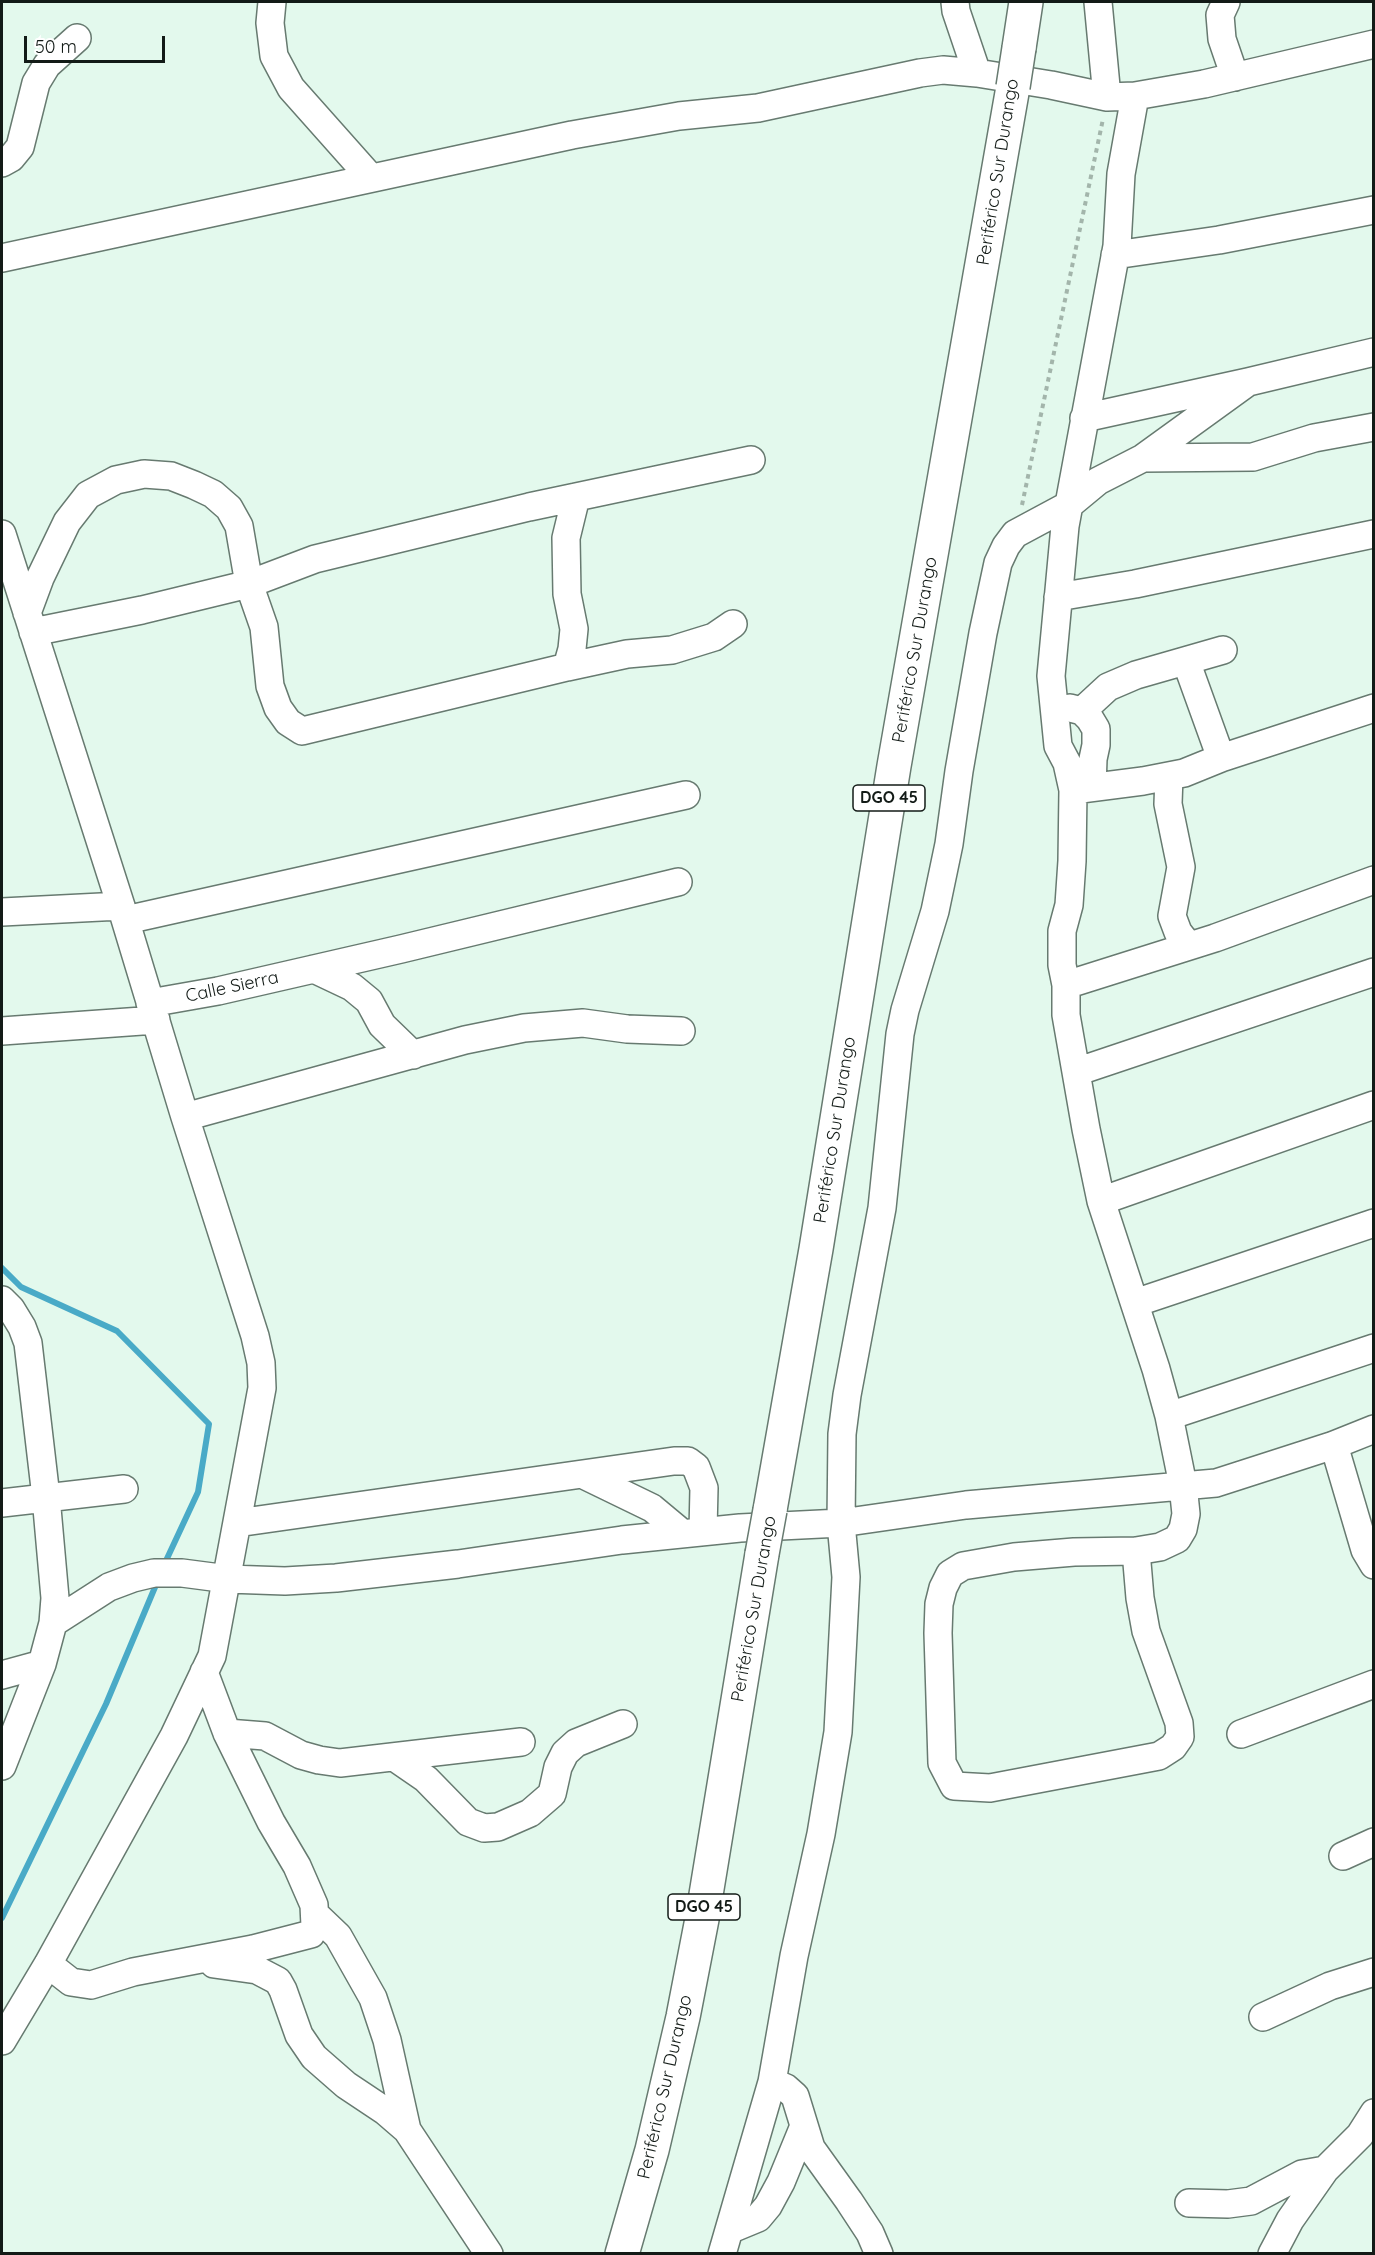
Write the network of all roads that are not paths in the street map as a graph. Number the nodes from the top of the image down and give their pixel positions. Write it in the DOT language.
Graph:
graph roads {
  1 [pos="272,2"];
  2 [pos="955,2"];
  3 [pos="1026,2"];
  4 [pos="1098,2"];
  5 [pos="1226,2"];
  6 [pos="77,38"];
  7 [pos="1374,44"];
  8 [pos="977,73"];
  9 [pos="1235,76"];
  10 [pos="1135,96"];
  11 [pos="1107,98"];
  12 [pos="2,163"];
  13 [pos="371,178"];
  14 [pos="1374,210"];
  15 [pos="1115,255"];
  16 [pos="2,258"];
  17 [pos="1374,352"];
  18 [pos="1248,382"];
  19 [pos="1084,418"];
  20 [pos="1374,427"];
  21 [pos="1143,458"];
  22 [pos="751,460"];
  23 [pos="576,497"];
  24 [pos="1068,505"];
  25 [pos="2,534"];
  26 [pos="1374,534"];
  27 [pos="249,584"];
  28 [pos="1058,597"];
  29 [pos="30,623"];
  30 [pos="733,624"];
  31 [pos="1223,650"];
  32 [pos="1186,661"];
  33 [pos="567,667"];
  34 [pos="1374,708"];
  35 [pos="1054,710"];
  36 [pos="1082,711"];
  37 [pos="1221,758"];
  38 [pos="1169,776"];
  39 [pos="1082,788"];
  40 [pos="686,795"];
  41 [pos="1374,880"];
  42 [pos="678,882"];
  43 [pos="2,912"];
  44 [pos="123,913"];
  45 [pos="1189,946"];
  46 [pos="314,969"];
  47 [pos="1374,972"];
  48 [pos="1066,985"];
  49 [pos="153,1012"];
  50 [pos="2,1031"];
  51 [pos="681,1031"];
  52 [pos="412,1056"];
  53 [pos="1076,1072"];
  54 [pos="1374,1105"];
  55 [pos="185,1117"];
  56 [pos="1101,1201"];
  57 [pos="1374,1223"];
  58 [pos="2,1300"];
  59 [pos="1135,1304"];
  60 [pos="1374,1348"];
  61 [pos="1169,1416"];
  62 [pos="1374,1429"];
  63 [pos="1334,1445"];
  64 [pos="584,1475"];
  65 [pos="1183,1485"];
  66 [pos="124,1489"];
  67 [pos="46,1497"];
  68 [pos="2,1503"];
  69 [pos="237,1523"];
  70 [pos="841,1523"];
  71 [pos="693,1532"];
  72 [pos="1136,1551"];
  73 [pos="1374,1565"];
  74 [pos="228,1579"];
  75 [pos="53,1623"];
  76 [pos="42,1664"];
  77 [pos="204,1672"];
  78 [pos="2,1675"];
  79 [pos="1374,1684"];
  80 [pos="623,1724"];
  81 [pos="227,1733"];
  82 [pos="1241,1734"];
  83 [pos="521,1742"];
  84 [pos="394,1757"];
  85 [pos="2,1766"];
  86 [pos="1374,1842"];
  87 [pos="1343,1856"];
  88 [pos="316,1915"];
  89 [pos="189,1960"];
  90 [pos="48,1964"];
  91 [pos="1374,1972"];
  92 [pos="1263,2017"];
  93 [pos="2,2041"];
  94 [pos="772,2082"];
  95 [pos="1374,2113"];
  96 [pos="804,2126"];
  97 [pos="407,2130"];
  98 [pos="1325,2170"];
  99 [pos="1189,2202"];
  100 [pos="726,2242"];
  101 [pos="489,2253"];
  102 [pos="622,2253"];
  103 [pos="879,2253"];
  104 [pos="1272,2253"];
  1 -- 13 [label="street"];
  2 -- 8 [label="street"];
  3 -- 102 [label="highway, Periférico Sur Durango / DGO 45, bridge"];
  4 -- 11 [label="street"];
  5 -- 9 [label="street"];
  6 -- 12 [label="street"];
  7 -- 9 [label="street"];
  8 -- 11 [label="street"];
  8 -- 13 [label="street"];
  9 -- 10 [label="street"];
  10 -- 11 [label="street"];
  10 -- 15 [label="street"];
  13 -- 16 [label="street"];
  14 -- 15 [label="street"];
  15 -- 19 [label="street"];
  17 -- 18 [label="street"];
  18 -- 19 [label="street"];
  18 -- 21 [label="street"];
  19 -- 24 [label="street"];
  20 -- 21 [label="street"];
  21 -- 24 [label="street"];
  22 -- 23 [label="street"];
  23 -- 27 [label="street"];
  23 -- 33 [label="street"];
  24 -- 28 [label="street"];
  24 -- 70 [label="street"];
  25 -- 29 [label="street"];
  26 -- 28 [label="street"];
  27 -- 29 [label="street"];
  27 -- 29 [label="street"];
  27 -- 33 [label="street"];
  28 -- 35 [label="street"];
  29 -- 44 [label="street"];
  30 -- 33 [label="street"];
  31 -- 32 [label="street"];
  32 -- 36 [label="street"];
  32 -- 37 [label="street"];
  34 -- 37 [label="street"];
  35 -- 36 [label="street"];
  35 -- 39 [label="street"];
  36 -- 39 [label="street"];
  37 -- 38 [label="street"];
  38 -- 39 [label="street"];
  38 -- 45 [label="street"];
  39 -- 48 [label="street"];
  40 -- 44 [label="street"];
  41 -- 45 [label="street"];
  42 -- 46 [label="street, Calle Sierra"];
  43 -- 44 [label="street"];
  44 -- 49 [label="street"];
  45 -- 48 [label="street"];
  46 -- 49 [label="street, Calle Sierra"];
  46 -- 52 [label="street"];
  47 -- 53 [label="street"];
  48 -- 53 [label="street"];
  49 -- 50 [label="street, Calle Sierra"];
  49 -- 55 [label="street"];
  51 -- 52 [label="street"];
  52 -- 55 [label="street"];
  53 -- 56 [label="street"];
  54 -- 56 [label="street"];
  55 -- 69 [label="street"];
  56 -- 59 [label="street"];
  57 -- 59 [label="street"];
  58 -- 67 [label="street"];
  59 -- 61 [label="street"];
  60 -- 61 [label="street"];
  61 -- 65 [label="street"];
  62 -- 63 [label="street"];
  63 -- 65 [label="street"];
  63 -- 73 [label="street"];
  64 -- 69 [label="street"];
  64 -- 71 [label="street"];
  64 -- 71 [label="street"];
  65 -- 70 [label="street"];
  65 -- 72 [label="street"];
  66 -- 67 [label="street"];
  67 -- 68 [label="street"];
  67 -- 75 [label="street"];
  69 -- 74 [label="street"];
  70 -- 71 [label="street"];
  70 -- 94 [label="street"];
  71 -- 74 [label="street"];
  72 -- 72 [label="street"];
  74 -- 75 [label="street"];
  74 -- 77 [label="street"];
  75 -- 76 [label="street"];
  76 -- 78 [label="street"];
  76 -- 85 [label="street"];
  77 -- 81 [label="street"];
  77 -- 90 [label="street"];
  79 -- 82 [label="street"];
  80 -- 84 [label="street"];
  81 -- 84 [label="street"];
  81 -- 88 [label="street"];
  83 -- 84 [label="street"];
  86 -- 87 [label="street"];
  88 -- 89 [label="street"];
  88 -- 97 [label="street"];
  89 -- 90 [label="street"];
  89 -- 97 [label="street"];
  90 -- 93 [label="street"];
  91 -- 92 [label="street"];
  94 -- 96 [label="street"];
  94 -- 100 [label="street"];
  95 -- 98 [label="street"];
  96 -- 100 [label="street"];
  96 -- 103 [label="street"];
  97 -- 101 [label="street"];
  98 -- 99 [label="street"];
  98 -- 104 [label="street"];
}
